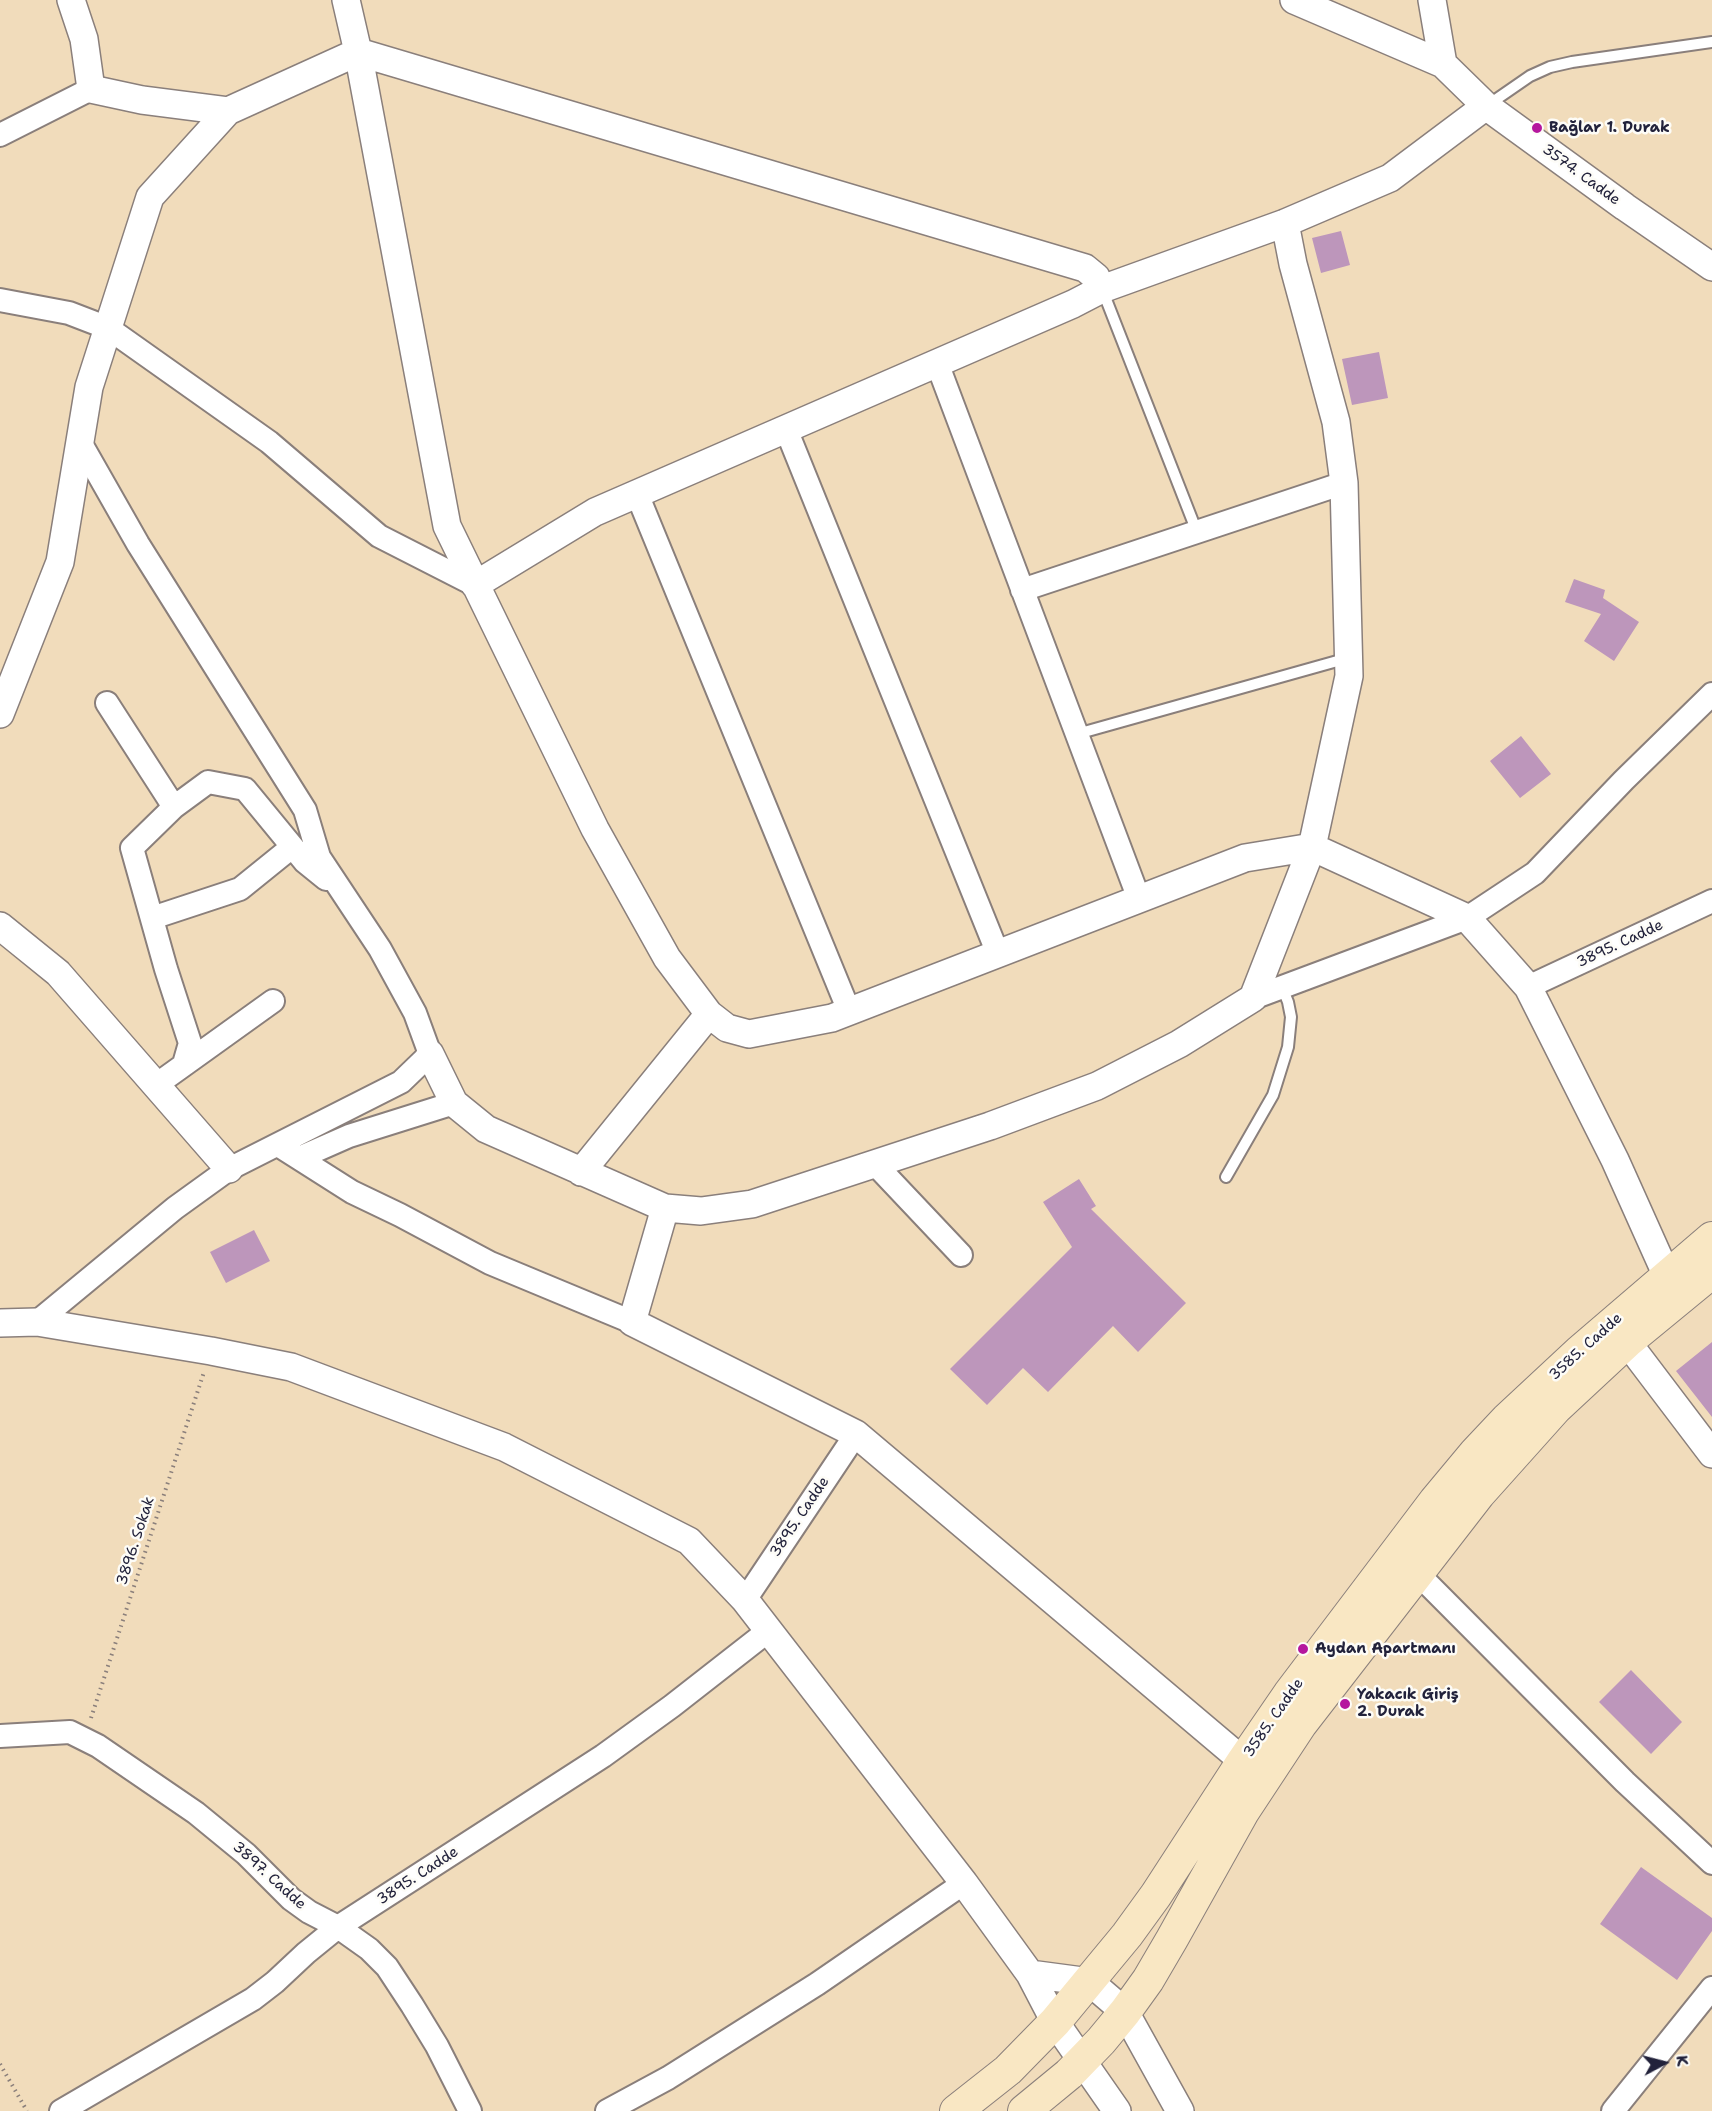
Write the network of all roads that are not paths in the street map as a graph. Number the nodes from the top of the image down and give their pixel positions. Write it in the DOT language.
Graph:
graph roads {
  1 [pos="71,0"];
  2 [pos="345,0"];
  3 [pos="1294,0"];
  4 [pos="1432,0"];
  5 [pos="1712,42"];
  6 [pos="358,52"];
  7 [pos="1443,63"];
  8 [pos="91,89"];
  9 [pos="1486,106"];
  10 [pos="228,111"];
  11 [pos="0,135"];
  12 [pos="1285,223"];
  13 [pos="1712,267"];
  14 [pos="1102,289"];
  15 [pos="0,300"];
  16 [pos="108,328"];
  17 [pos="937,363"];
  18 [pos="786,429"];
  19 [pos="80,442"];
  20 [pos="1344,483"];
  21 [pos="637,494"];
  22 [pos="1197,532"];
  23 [pos="475,585"];
  24 [pos="1022,590"];
  25 [pos="1348,658"];
  26 [pos="5,686"];
  27 [pos="1712,694"];
  28 [pos="107,703"];
  29 [pos="0,714"];
  30 [pos="1077,734"];
  31 [pos="174,807"];
  32 [pos="292,847"];
  33 [pos="1311,847"];
  34 [pos="341,891"];
  35 [pos="1139,899"];
  36 [pos="1712,901"];
  37 [pos="152,918"];
  38 [pos="1467,918"];
  39 [pos="0,926"];
  40 [pos="998,954"];
  41 [pos="1282,987"];
  42 [pos="1528,987"];
  43 [pos="1253,998"];
  44 [pos="273,1001"];
  45 [pos="849,1011"];
  46 [pos="710,1014"];
  47 [pos="430,1054"];
  48 [pos="184,1064"];
  49 [pos="156,1085"];
  50 [pos="454,1103"];
  51 [pos="278,1145"];
  52 [pos="298,1158"];
  53 [pos="875,1164"];
  54 [pos="229,1169"];
  55 [pos="581,1172"];
  56 [pos="1226,1177"];
  57 [pos="665,1208"];
  58 [pos="1712,1238"];
  59 [pos="961,1255"];
  60 [pos="1712,1272"];
  61 [pos="1667,1276"];
  62 [pos="37,1322"];
  63 [pos="632,1322"];
  64 [pos="0,1323"];
  65 [pos="1627,1342"];
  66 [pos="856,1434"];
  67 [pos="1712,1454"];
  68 [pos="1417,1573"];
  69 [pos="745,1600"];
  70 [pos="768,1631"];
  71 [pos="0,1736"];
  72 [pos="1243,1761"];
  73 [pos="1712,1863"];
  74 [pos="964,1883"];
  75 [pos="338,1927"];
  76 [pos="1030,1974"];
  77 [pos="1090,1982"];
  78 [pos="1712,1988"];
  79 [pos="1125,2012"];
  80 [pos="1054,2022"];
  81 [pos="1083,2060"];
  82 [pos="62,2111"];
  83 [pos="470,2111"];
  84 [pos="607,2111"];
  85 [pos="956,2111"];
  86 [pos="1024,2111"];
  87 [pos="1118,2111"];
  88 [pos="1179,2111"];
  89 [pos="1613,2111"];
  1 -- 8 [label="street"];
  2 -- 6 [label="street"];
  3 -- 7 [label="street, 3574. Cadde"];
  4 -- 7 [label="street"];
  5 -- 9 [label="lane"];
  6 -- 10 [label="street"];
  6 -- 14 [label="street"];
  6 -- 23 [label="street"];
  7 -- 9 [label="street, 3574. Cadde"];
  8 -- 10 [label="street"];
  8 -- 11 [label="street"];
  9 -- 12 [label="street"];
  9 -- 13 [label="street, 3574. Cadde"];
  10 -- 16 [label="street"];
  12 -- 14 [label="street"];
  12 -- 20 [label="street"];
  14 -- 17 [label="street"];
  14 -- 22 [label="lane"];
  15 -- 16 [label="street"];
  16 -- 19 [label="street"];
  16 -- 23 [label="street"];
  17 -- 18 [label="street"];
  17 -- 24 [label="street"];
  18 -- 21 [label="street"];
  18 -- 40 [label="street"];
  19 -- 26 [label="street"];
  19 -- 34 [label="street"];
  20 -- 22 [label="street"];
  20 -- 25 [label="street"];
  21 -- 23 [label="street"];
  21 -- 45 [label="street"];
  22 -- 24 [label="street"];
  23 -- 46 [label="street"];
  24 -- 30 [label="street"];
  25 -- 30 [label="lane"];
  25 -- 33 [label="street"];
  26 -- 29 [label="street"];
  27 -- 38 [label="street"];
  28 -- 31 [label="street"];
  30 -- 35 [label="street"];
  31 -- 32 [label="street"];
  31 -- 37 [label="street"];
  32 -- 34 [label="street"];
  32 -- 37 [label="street"];
  33 -- 35 [label="street"];
  33 -- 38 [label="street"];
  33 -- 43 [label="street"];
  34 -- 47 [label="street"];
  35 -- 40 [label="street"];
  36 -- 42 [label="street, 3895. Cadde"];
  37 -- 48 [label="street"];
  38 -- 41 [label="street"];
  38 -- 42 [label="street"];
  39 -- 49 [label="street"];
  40 -- 45 [label="street"];
  41 -- 43 [label="street"];
  41 -- 56 [label="lane"];
  42 -- 61 [label="street"];
  43 -- 53 [label="street"];
  44 -- 48 [label="street"];
  45 -- 46 [label="street"];
  46 -- 55 [label="street"];
  47 -- 50 [label="street"];
  47 -- 51 [label="street"];
  48 -- 49 [label="street"];
  49 -- 54 [label="street"];
  50 -- 52 [label="street"];
  50 -- 55 [label="street"];
  51 -- 52 [label="street"];
  51 -- 54 [label="street"];
  52 -- 63 [label="street"];
  53 -- 57 [label="street"];
  53 -- 59 [label="street"];
  54 -- 62 [label="street"];
  55 -- 57 [label="street"];
  57 -- 63 [label="street"];
  58 -- 61 [label="main road, 3585. Cadde"];
  60 -- 65 [label="main road, 3585. Cadde"];
  61 -- 72 [label="main road, 3585. Cadde"];
  62 -- 64 [label="street"];
  62 -- 69 [label="street"];
  63 -- 66 [label="street"];
  65 -- 67 [label="street"];
  65 -- 68 [label="main road, 3585. Cadde"];
  66 -- 69 [label="street, 3895. Cadde"];
  66 -- 72 [label="street"];
  68 -- 73 [label="street"];
  68 -- 79 [label="main road, 3585. Cadde"];
  69 -- 70 [label="street"];
  70 -- 74 [label="street"];
  70 -- 75 [label="street, 3895. Cadde"];
  71 -- 75 [label="street, 3897. Cadde"];
  72 -- 77 [label="main road, 3585. Cadde"];
  74 -- 76 [label="street"];
  74 -- 84 [label="street"];
  75 -- 82 [label="street, 3895. Cadde"];
  75 -- 83 [label="street, 3897. Cadde"];
  76 -- 77 [label="street"];
  76 -- 80 [label="street"];
  77 -- 79 [label="street"];
  77 -- 80 [label="main road, 3585. Cadde"];
  78 -- 89 [label="street"];
  79 -- 81 [label="main road, 3585. Cadde"];
  79 -- 88 [label="street"];
  80 -- 81 [label="street"];
  80 -- 85 [label="main road, 3585. Cadde"];
  81 -- 86 [label="main road, 3585. Cadde"];
  81 -- 87 [label="street"];
}
